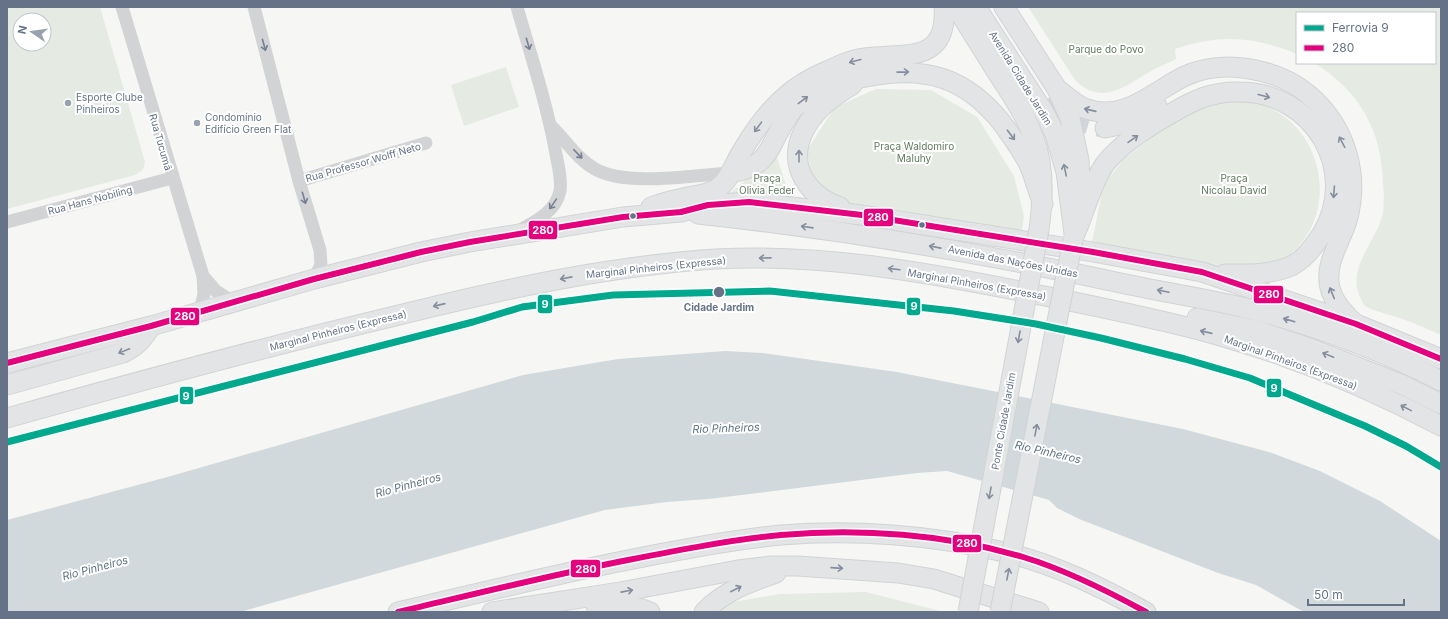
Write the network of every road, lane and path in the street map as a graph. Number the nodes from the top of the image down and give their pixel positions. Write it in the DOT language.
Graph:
graph roads {
  1 [pos="122,7"];
  2 [pos="254,7"];
  3 [pos="517,7"];
  4 [pos="944,7"];
  5 [pos="956,7"];
  6 [pos="965,7"];
  7 [pos="976,7"];
  8 [pos="989,7"];
  9 [pos="1004,7"];
  10 [pos="865,77"];
  11 [pos="1053,93"];
  12 [pos="1016,103"];
  13 [pos="1328,116"];
  14 [pos="551,126"];
  15 [pos="1105,128"];
  16 [pos="426,143"];
  17 [pos="730,174"];
  18 [pos="172,178"];
  19 [pos="299,180"];
  20 [pos="1043,204"];
  21 [pos="681,212"];
  22 [pos="862,215"];
  23 [pos="623,217"];
  24 [pos="7,222"];
  25 [pos="1039,230"];
  26 [pos="506,237"];
  27 [pos="1074,238"];
  28 [pos="1202,272"];
  29 [pos="203,276"];
  30 [pos="314,279"];
  31 [pos="233,302"];
  32 [pos="200,311"];
  33 [pos="1125,313"];
  34 [pos="1356,324"];
  35 [pos="151,326"];
  36 [pos="1340,337"];
  37 [pos="1441,359"];
  38 [pos="7,363"];
  39 [pos="1441,381"];
  40 [pos="7,385"];
  41 [pos="1441,395"];
  42 [pos="1441,404"];
  43 [pos="7,418"];
  44 [pos="1441,426"];
  45 [pos="798,566"];
  46 [pos="526,606"];
  47 [pos="398,612"];
  48 [pos="492,612"];
  49 [pos="650,612"];
  50 [pos="704,612"];
  51 [pos="968,612"];
  52 [pos="1000,612"];
  53 [pos="1039,612"];
  54 [pos="1146,612"];
  1 -- 18 [label="street, Rua Tucumã"];
  2 -- 19 [label="street, one-way"];
  3 -- 14 [label="street, one-way"];
  4 -- 17 [label="highway, one-way"];
  5 -- 12 [label="highway, Avenida Cidade Jardim"];
  6 -- 12 [label="highway"];
  27 -- 7 [label="highway, Avenida Cidade Jardim, one-way"];
  8 -- 11 [label="highway"];
  9 -- 11 [label="highway"];
  17 -- 10 [label="highway, one-way"];
  10 -- 20 [label="highway, one-way"];
  22 -- 10 [label="highway, one-way"];
  13 -- 11 [label="highway, one-way"];
  11 -- 27 [label="highway"];
  12 -- 20 [label="highway, Avenida Cidade Jardim"];
  13 -- 15 [label="highway"];
  34 -- 13 [label="highway, one-way"];
  14 -- 17 [label="street, one-way"];
  14 -- 26 [label="street, one-way"];
  16 -- 19 [label="street, Rua Professor Wolff Neto"];
  17 -- 23 [label="highway"];
  18 -- 24 [label="street, Rua Hans Nobiling"];
  18 -- 29 [label="street, Rua Tucumã"];
  19 -- 30 [label="street, one-way"];
  20 -- 25 [label="highway, Avenida Cidade Jardim"];
  21 -- 22 [label="highway, Avenida das Nações Unidas"];
  21 -- 23 [label="highway, Avenida das Nações Unidas"];
  36 -- 21 [label="highway, Avenida das Nações Unidas, one-way"];
  22 -- 28 [label="highway, Avenida das Nações Unidas"];
  23 -- 26 [label="highway"];
  25 -- 51 [label="highway, Ponte Cidade Jardim, one-way, bridge"];
  26 -- 30 [label="highway"];
  27 -- 28 [label="highway, one-way"];
  52 -- 27 [label="highway, one-way, bridge"];
  28 -- 34 [label="highway, Avenida das Nações Unidas"];
  29 -- 31 [label="street, Rua Tucumã"];
  29 -- 32 [label="street, Rua Tucumã"];
  30 -- 31 [label="highway"];
  31 -- 32 [label="highway"];
  32 -- 35 [label="highway"];
  42 -- 33 [label="highway, one-way"];
  33 -- 43 [label="highway, Marginal Pinheiros (Expressa), one-way"];
  44 -- 33 [label="highway, Marginal Pinheiros (Expressa), one-way"];
  34 -- 37 [label="highway, Avenida das Nações Unidas"];
  35 -- 38 [label="highway"];
  35 -- 40 [label="highway, one-way"];
  36 -- 39 [label="highway, Avenida das Nações Unidas"];
  36 -- 41 [label="highway"];
  46 -- 45 [label="highway, one-way"];
  50 -- 45 [label="highway, one-way"];
  45 -- 53 [label="highway, one-way"];
  46 -- 48 [label="highway"];
  46 -- 49 [label="highway"];
  47 -- 54 [label="highway"];
}
